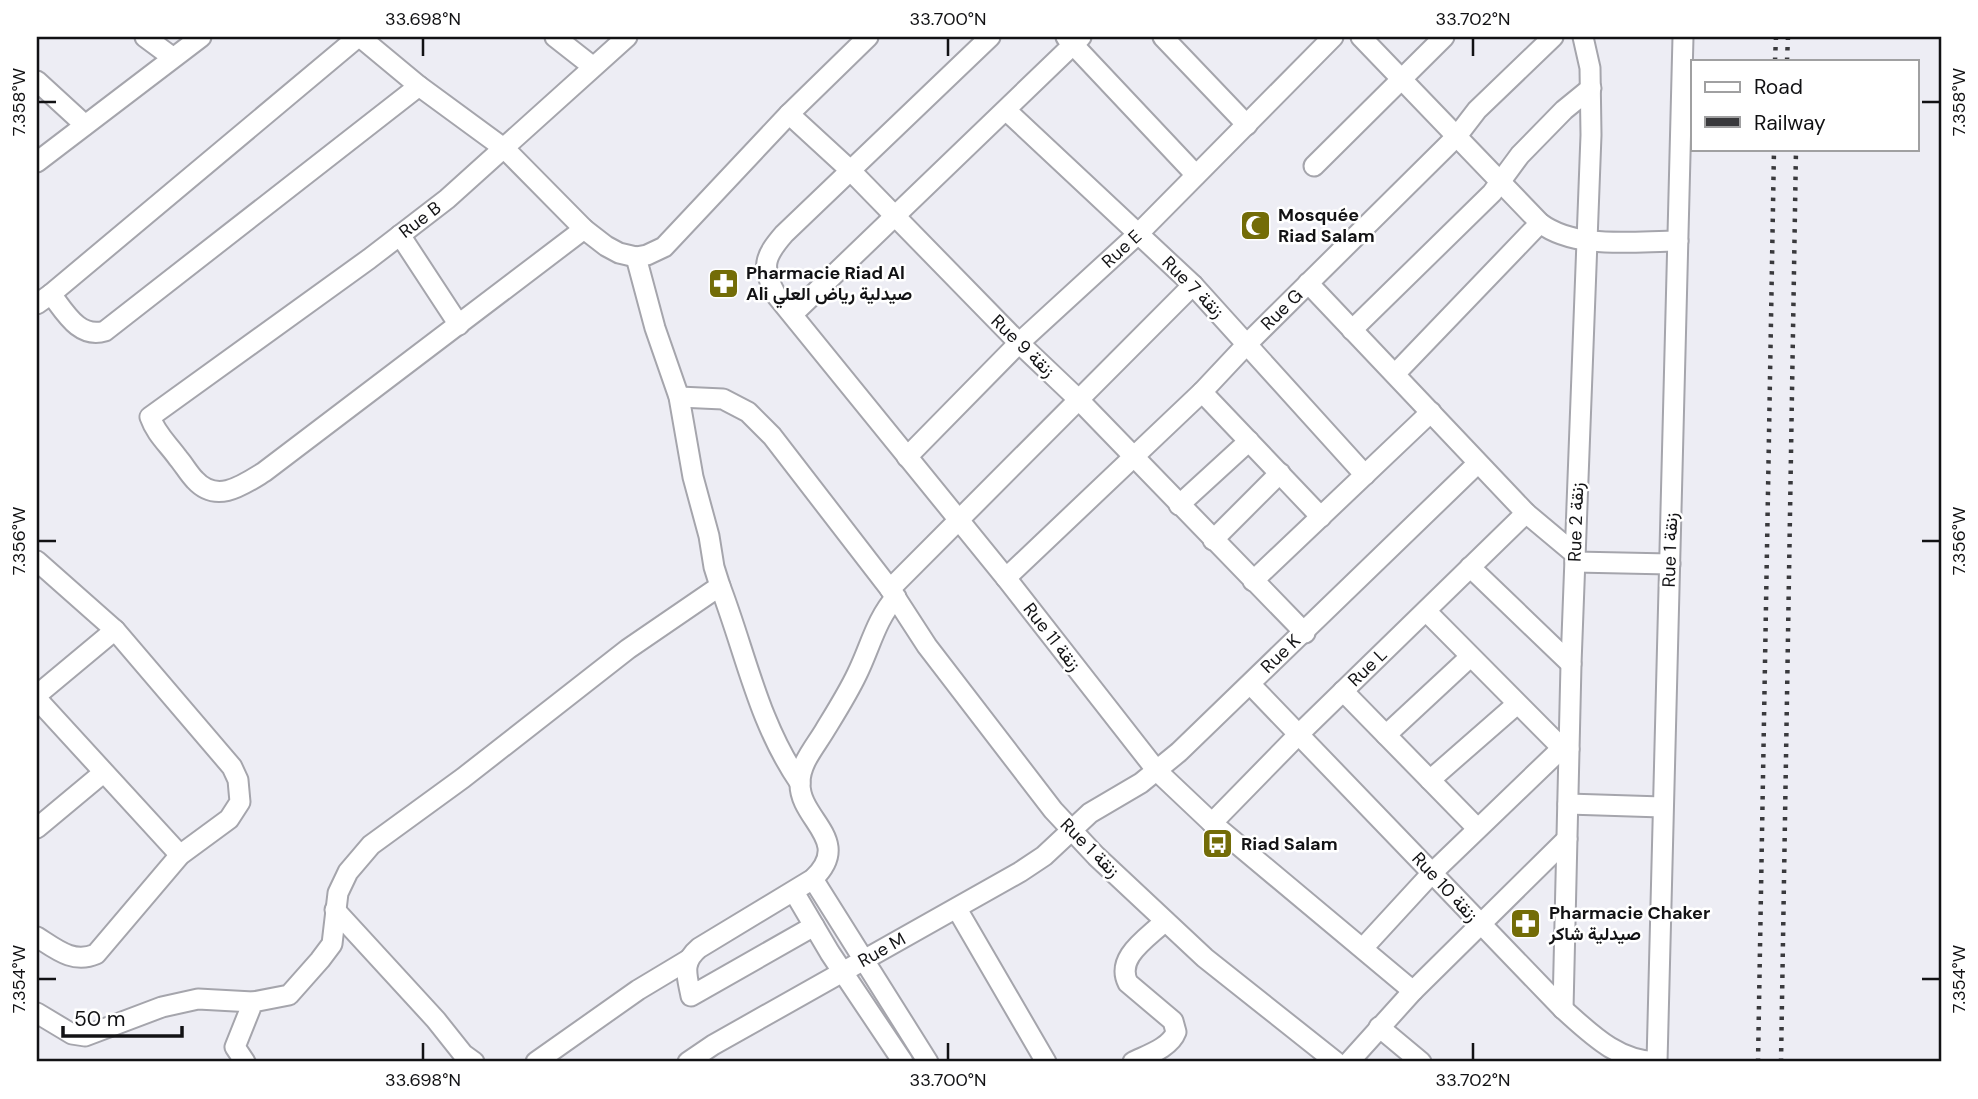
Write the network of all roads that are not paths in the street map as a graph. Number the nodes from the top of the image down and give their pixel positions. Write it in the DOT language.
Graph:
graph roads {
  1 [pos="145,37"];
  2 [pos="201,37"];
  3 [pos="359,37"];
  4 [pos="555,37"];
  5 [pos="627,37"];
  6 [pos="868,37"];
  7 [pos="990,37"];
  8 [pos="1163,37"];
  9 [pos="1332,37"];
  10 [pos="1361,37"];
  11 [pos="1444,37"];
  12 [pos="1553,37"];
  13 [pos="1583,37"];
  14 [pos="1683,37"];
  15 [pos="1073,39"];
  16 [pos="172,57"];
  17 [pos="592,66"];
  18 [pos="1400,78"];
  19 [pos="37,81"];
  20 [pos="419,86"];
  21 [pos="1591,89"];
  22 [pos="1007,111"];
  23 [pos="789,114"];
  24 [pos="85,125"];
  25 [pos="1247,125"];
  26 [pos="1457,136"];
  27 [pos="505,149"];
  28 [pos="37,162"];
  29 [pos="1314,166"];
  30 [pos="850,170"];
  31 [pos="1196,175"];
  32 [pos="1501,183"];
  33 [pos="895,217"];
  34 [pos="1539,223"];
  35 [pos="584,229"];
  36 [pos="1138,234"];
  37 [pos="400,235"];
  38 [pos="1587,241"];
  39 [pos="1678,241"];
  40 [pos="636,257"];
  41 [pos="1308,283"];
  42 [pos="1193,285"];
  43 [pos="44,299"];
  44 [pos="793,314"];
  45 [pos="459,325"];
  46 [pos="1352,330"];
  47 [pos="1019,343"];
  48 [pos="1248,343"];
  49 [pos="1395,374"];
  50 [pos="1202,392"];
  51 [pos="679,397"];
  52 [pos="1077,399"];
  53 [pos="1431,412"];
  54 [pos="1249,441"];
  55 [pos="908,457"];
  56 [pos="1133,457"];
  57 [pos="1478,463"];
  58 [pos="1280,473"];
  59 [pos="1366,475"];
  60 [pos="1179,505"];
  61 [pos="1526,513"];
  62 [pos="1321,516"];
  63 [pos="958,521"];
  64 [pos="1213,540"];
  65 [pos="1575,558"];
  66 [pos="37,562"];
  67 [pos="1670,564"];
  68 [pos="1470,567"];
  69 [pos="1006,578"];
  70 [pos="1253,581"];
  71 [pos="720,586"];
  72 [pos="893,593"];
  73 [pos="1426,611"];
  74 [pos="115,630"];
  75 [pos="1305,633"];
  76 [pos="1470,657"];
  77 [pos="1571,664"];
  78 [pos="1251,685"];
  79 [pos="1343,691"];
  80 [pos="37,697"];
  81 [pos="1517,704"];
  82 [pos="1299,734"];
  83 [pos="1386,735"];
  84 [pos="1565,749"];
  85 [pos="1157,771"];
  86 [pos="103,773"];
  87 [pos="1430,780"];
  88 [pos="800,783"];
  89 [pos="1568,804"];
  90 [pos="1662,807"];
  91 [pos="1212,823"];
  92 [pos="37,828"];
  93 [pos="1477,828"];
  94 [pos="1072,831"];
  95 [pos="1567,839"];
  96 [pos="180,855"];
  97 [pos="1432,873"];
  98 [pos="813,879"];
  99 [pos="794,892"];
  100 [pos="957,909"];
  101 [pos="335,910"];
  102 [pos="1165,921"];
  103 [pos="1482,925"];
  104 [pos="814,926"];
  105 [pos="37,937"];
  106 [pos="1363,948"];
  107 [pos="693,954"];
  108 [pos="864,960"];
  109 [pos="844,972"];
  110 [pos="1413,990"];
  111 [pos="253,1002"];
  112 [pos="1563,1009"];
  113 [pos="37,1013"];
  114 [pos="1379,1027"];
  115 [pos="896,1060"];
  116 [pos="244,1062"];
  117 [pos="474,1062"];
  118 [pos="536,1062"];
  119 [pos="688,1062"];
  120 [pos="928,1062"];
  121 [pos="1046,1062"];
  122 [pos="1133,1062"];
  123 [pos="1336,1062"];
  124 [pos="1349,1062"];
  125 [pos="1421,1062"];
  126 [pos="1657,1062"];
  1 -- 16 [label="street"];
  2 -- 16 [label="street"];
  3 -- 20 [label="street"];
  3 -- 43 [label="street"];
  4 -- 17 [label="street"];
  5 -- 17 [label="street, Rue B"];
  6 -- 23 [label="street"];
  7 -- 30 [label="street, Rue 11 زنقة"];
  8 -- 25 [label="street"];
  9 -- 25 [label="street, Rue E"];
  10 -- 18 [label="street"];
  11 -- 18 [label="street"];
  12 -- 26 [label="street, Rue G"];
  13 -- 21 [label="street, Rue 2 زنقة"];
  14 -- 39 [label="street, Rue 1 زنقة"];
  15 -- 22 [label="street"];
  15 -- 31 [label="street"];
  16 -- 24 [label="street"];
  17 -- 27 [label="street, Rue B"];
  18 -- 26 [label="street"];
  18 -- 29 [label="street"];
  19 -- 24 [label="street"];
  20 -- 27 [label="street"];
  20 -- 43 [label="street"];
  21 -- 32 [label="street"];
  21 -- 38 [label="street, Rue 2 زنقة"];
  22 -- 33 [label="street"];
  22 -- 36 [label="street, Rue 7 زنقة"];
  23 -- 30 [label="street, Rue 9 زنقة"];
  23 -- 40 [label="street"];
  24 -- 28 [label="street"];
  25 -- 31 [label="street, Rue E"];
  26 -- 32 [label="street"];
  26 -- 41 [label="street, Rue G"];
  27 -- 35 [label="street"];
  27 -- 37 [label="street, Rue B"];
  30 -- 33 [label="street, Rue 9 زنقة"];
  30 -- 44 [label="street, Rue 11 زنقة"];
  31 -- 36 [label="street, Rue E"];
  32 -- 34 [label="street"];
  32 -- 46 [label="street"];
  33 -- 44 [label="street"];
  33 -- 47 [label="street, Rue 9 زنقة"];
  34 -- 38 [label="street"];
  34 -- 49 [label="street"];
  35 -- 40 [label="street"];
  35 -- 45 [label="street"];
  36 -- 42 [label="street, Rue 7 زنقة"];
  36 -- 47 [label="street, Rue E"];
  37 -- 45 [label="street"];
  37 -- 45 [label="street, Rue B"];
  38 -- 39 [label="street"];
  38 -- 65 [label="street, Rue 2 زنقة"];
  39 -- 67 [label="street, Rue 1 زنقة"];
  40 -- 51 [label="street"];
  41 -- 46 [label="street"];
  41 -- 48 [label="street, Rue G"];
  42 -- 48 [label="street, Rue 7 زنقة"];
  42 -- 52 [label="street"];
  44 -- 55 [label="street, Rue 11 زنقة"];
  46 -- 49 [label="street"];
  47 -- 52 [label="street, Rue 9 زنقة"];
  47 -- 55 [label="street, Rue E"];
  48 -- 50 [label="street, Rue G"];
  48 -- 59 [label="street, Rue 7 زنقة"];
  49 -- 53 [label="street"];
  50 -- 54 [label="street"];
  50 -- 56 [label="street, Rue G"];
  51 -- 71 [label="street"];
  51 -- 72 [label="street, Rue 1 زنقة"];
  52 -- 56 [label="street, Rue 9 زنقة"];
  52 -- 63 [label="street"];
  53 -- 57 [label="street"];
  53 -- 59 [label="street"];
  54 -- 58 [label="street"];
  54 -- 60 [label="street"];
  55 -- 63 [label="street, Rue 11 زنقة"];
  56 -- 60 [label="street, Rue 9 زنقة"];
  56 -- 69 [label="street, Rue G"];
  57 -- 61 [label="street"];
  57 -- 75 [label="street, Rue K"];
  58 -- 62 [label="street"];
  58 -- 64 [label="street"];
  59 -- 62 [label="street"];
  60 -- 64 [label="street, Rue 9 زنقة"];
  61 -- 65 [label="street"];
  61 -- 68 [label="street, Rue L"];
  62 -- 70 [label="street"];
  63 -- 69 [label="street, Rue 11 زنقة"];
  63 -- 72 [label="street"];
  64 -- 70 [label="street, Rue 9 زنقة"];
  65 -- 67 [label="street"];
  65 -- 77 [label="street, Rue 2 زنقة"];
  66 -- 74 [label="street"];
  67 -- 90 [label="street, Rue 1 زنقة"];
  68 -- 73 [label="street, Rue L"];
  68 -- 77 [label="street"];
  69 -- 85 [label="street, Rue 11 زنقة"];
  70 -- 75 [label="street, Rue 9 زنقة"];
  71 -- 88 [label="street"];
  71 -- 101 [label="street"];
  72 -- 88 [label="street"];
  72 -- 94 [label="street, Rue 1 زنقة"];
  73 -- 76 [label="street"];
  73 -- 79 [label="street, Rue L"];
  74 -- 80 [label="street"];
  74 -- 96 [label="street"];
  75 -- 78 [label="street, Rue K"];
  76 -- 81 [label="street"];
  76 -- 83 [label="street"];
  77 -- 84 [label="street, Rue 2 زنقة"];
  78 -- 82 [label="street, Rue 10 زنقة"];
  78 -- 85 [label="street, Rue K"];
  79 -- 82 [label="street, Rue L"];
  79 -- 83 [label="street"];
  80 -- 86 [label="street"];
  81 -- 84 [label="street"];
  81 -- 87 [label="street"];
  82 -- 91 [label="street, Rue L"];
  82 -- 97 [label="street, Rue 10 زنقة"];
  83 -- 87 [label="street"];
  84 -- 89 [label="street, Rue 2 زنقة"];
  84 -- 93 [label="street"];
  85 -- 91 [label="street, Rue 11 زنقة"];
  85 -- 94 [label="street, Rue K"];
  86 -- 92 [label="street"];
  86 -- 96 [label="street"];
  87 -- 93 [label="street"];
  88 -- 98 [label="street"];
  89 -- 90 [label="street"];
  89 -- 95 [label="street, Rue 2 زنقة"];
  90 -- 126 [label="street, Rue 1 زنقة"];
  91 -- 106 [label="street, Rue 11 زنقة"];
  93 -- 97 [label="street"];
  94 -- 100 [label="street, Rue M"];
  94 -- 102 [label="street, Rue 1 زنقة"];
  95 -- 103 [label="street"];
  95 -- 112 [label="street, Rue 2 زنقة"];
  96 -- 105 [label="street"];
  97 -- 103 [label="street, Rue 10 زنقة"];
  97 -- 106 [label="street"];
  98 -- 99 [label="street"];
  98 -- 108 [label="street"];
  99 -- 104 [label="street"];
  99 -- 107 [label="street"];
  100 -- 108 [label="street, Rue M"];
  100 -- 121 [label="street"];
  101 -- 111 [label="street"];
  101 -- 117 [label="street"];
  102 -- 122 [label="street"];
  102 -- 123 [label="street, Rue 1 زنقة"];
  103 -- 110 [label="street"];
  103 -- 112 [label="street, Rue 10 زنقة"];
  104 -- 107 [label="street"];
  104 -- 109 [label="street"];
  106 -- 110 [label="street, Rue 11 زنقة"];
  107 -- 118 [label="street"];
  108 -- 109 [label="street, Rue M"];
  108 -- 120 [label="street"];
  109 -- 115 [label="street"];
  109 -- 119 [label="street, Rue M"];
  110 -- 114 [label="street"];
  111 -- 113 [label="street"];
  111 -- 116 [label="street"];
  112 -- 126 [label="street, Rue 10 زنقة"];
  114 -- 124 [label="street"];
  114 -- 125 [label="street"];
}
